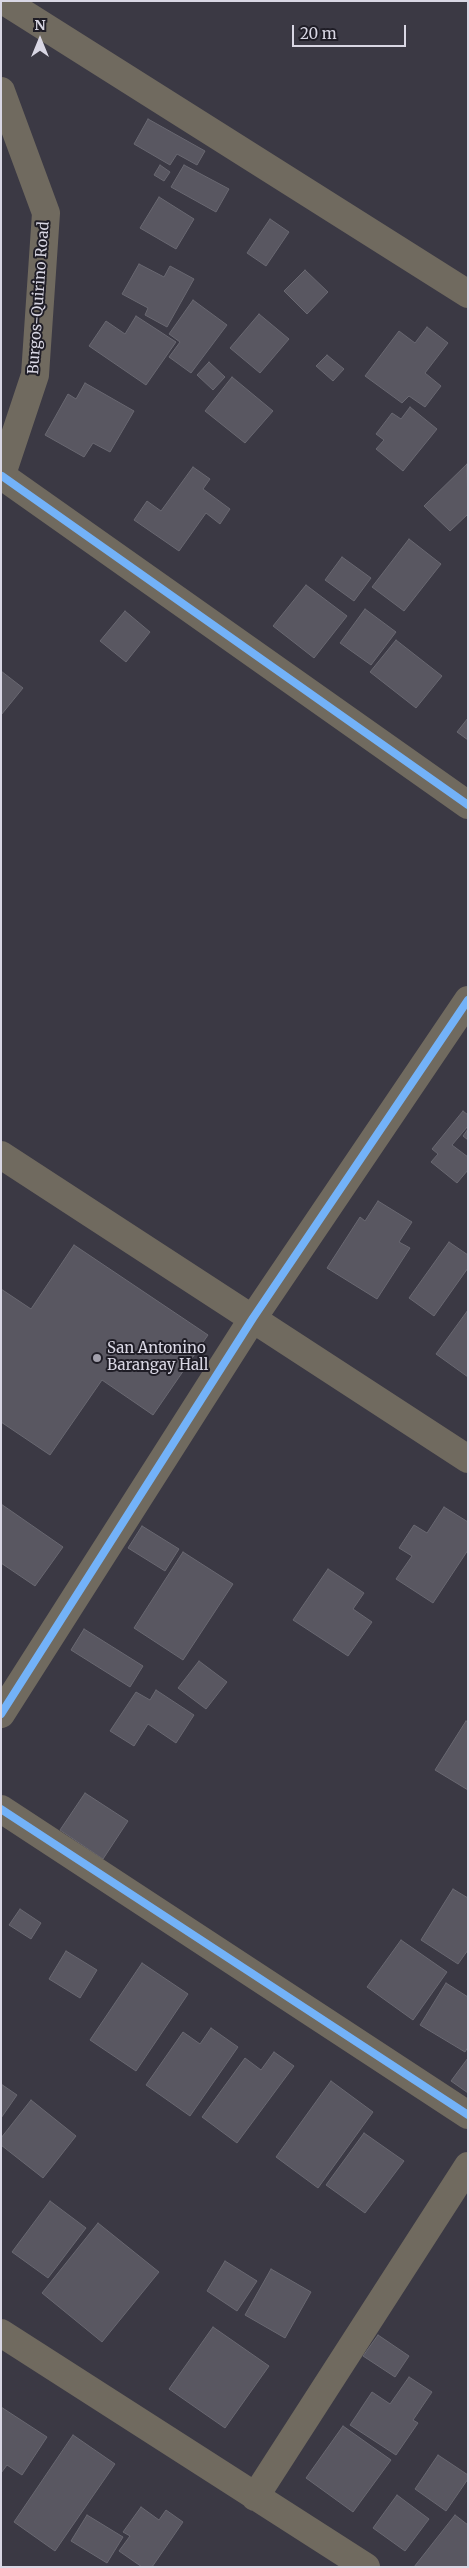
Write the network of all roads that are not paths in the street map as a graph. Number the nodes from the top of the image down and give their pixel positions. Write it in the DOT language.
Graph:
graph roads {
  1 [pos="4,1"];
  2 [pos="1,91"];
  3 [pos="468,294"];
  4 [pos="2,476"];
  5 [pos="468,805"];
  6 [pos="468,1000"];
  7 [pos="1,1156"];
  8 [pos="253,1318"];
  9 [pos="468,1459"];
  10 [pos="1,1714"];
  11 [pos="1,1809"];
  12 [pos="468,2115"];
  13 [pos="468,2166"];
  14 [pos="1,2333"];
  15 [pos="255,2497"];
  16 [pos="366,2567"];
  1 -- 3 [label="street"];
  2 -- 4 [label="street, Burgos-Quirino Road"];
  4 -- 5 [label="street"];
  6 -- 8 [label="street"];
  7 -- 8 [label="street"];
  8 -- 9 [label="street"];
  8 -- 10 [label="street"];
  11 -- 12 [label="street"];
  13 -- 15 [label="street"];
  14 -- 15 [label="street"];
  15 -- 16 [label="street"];
}
